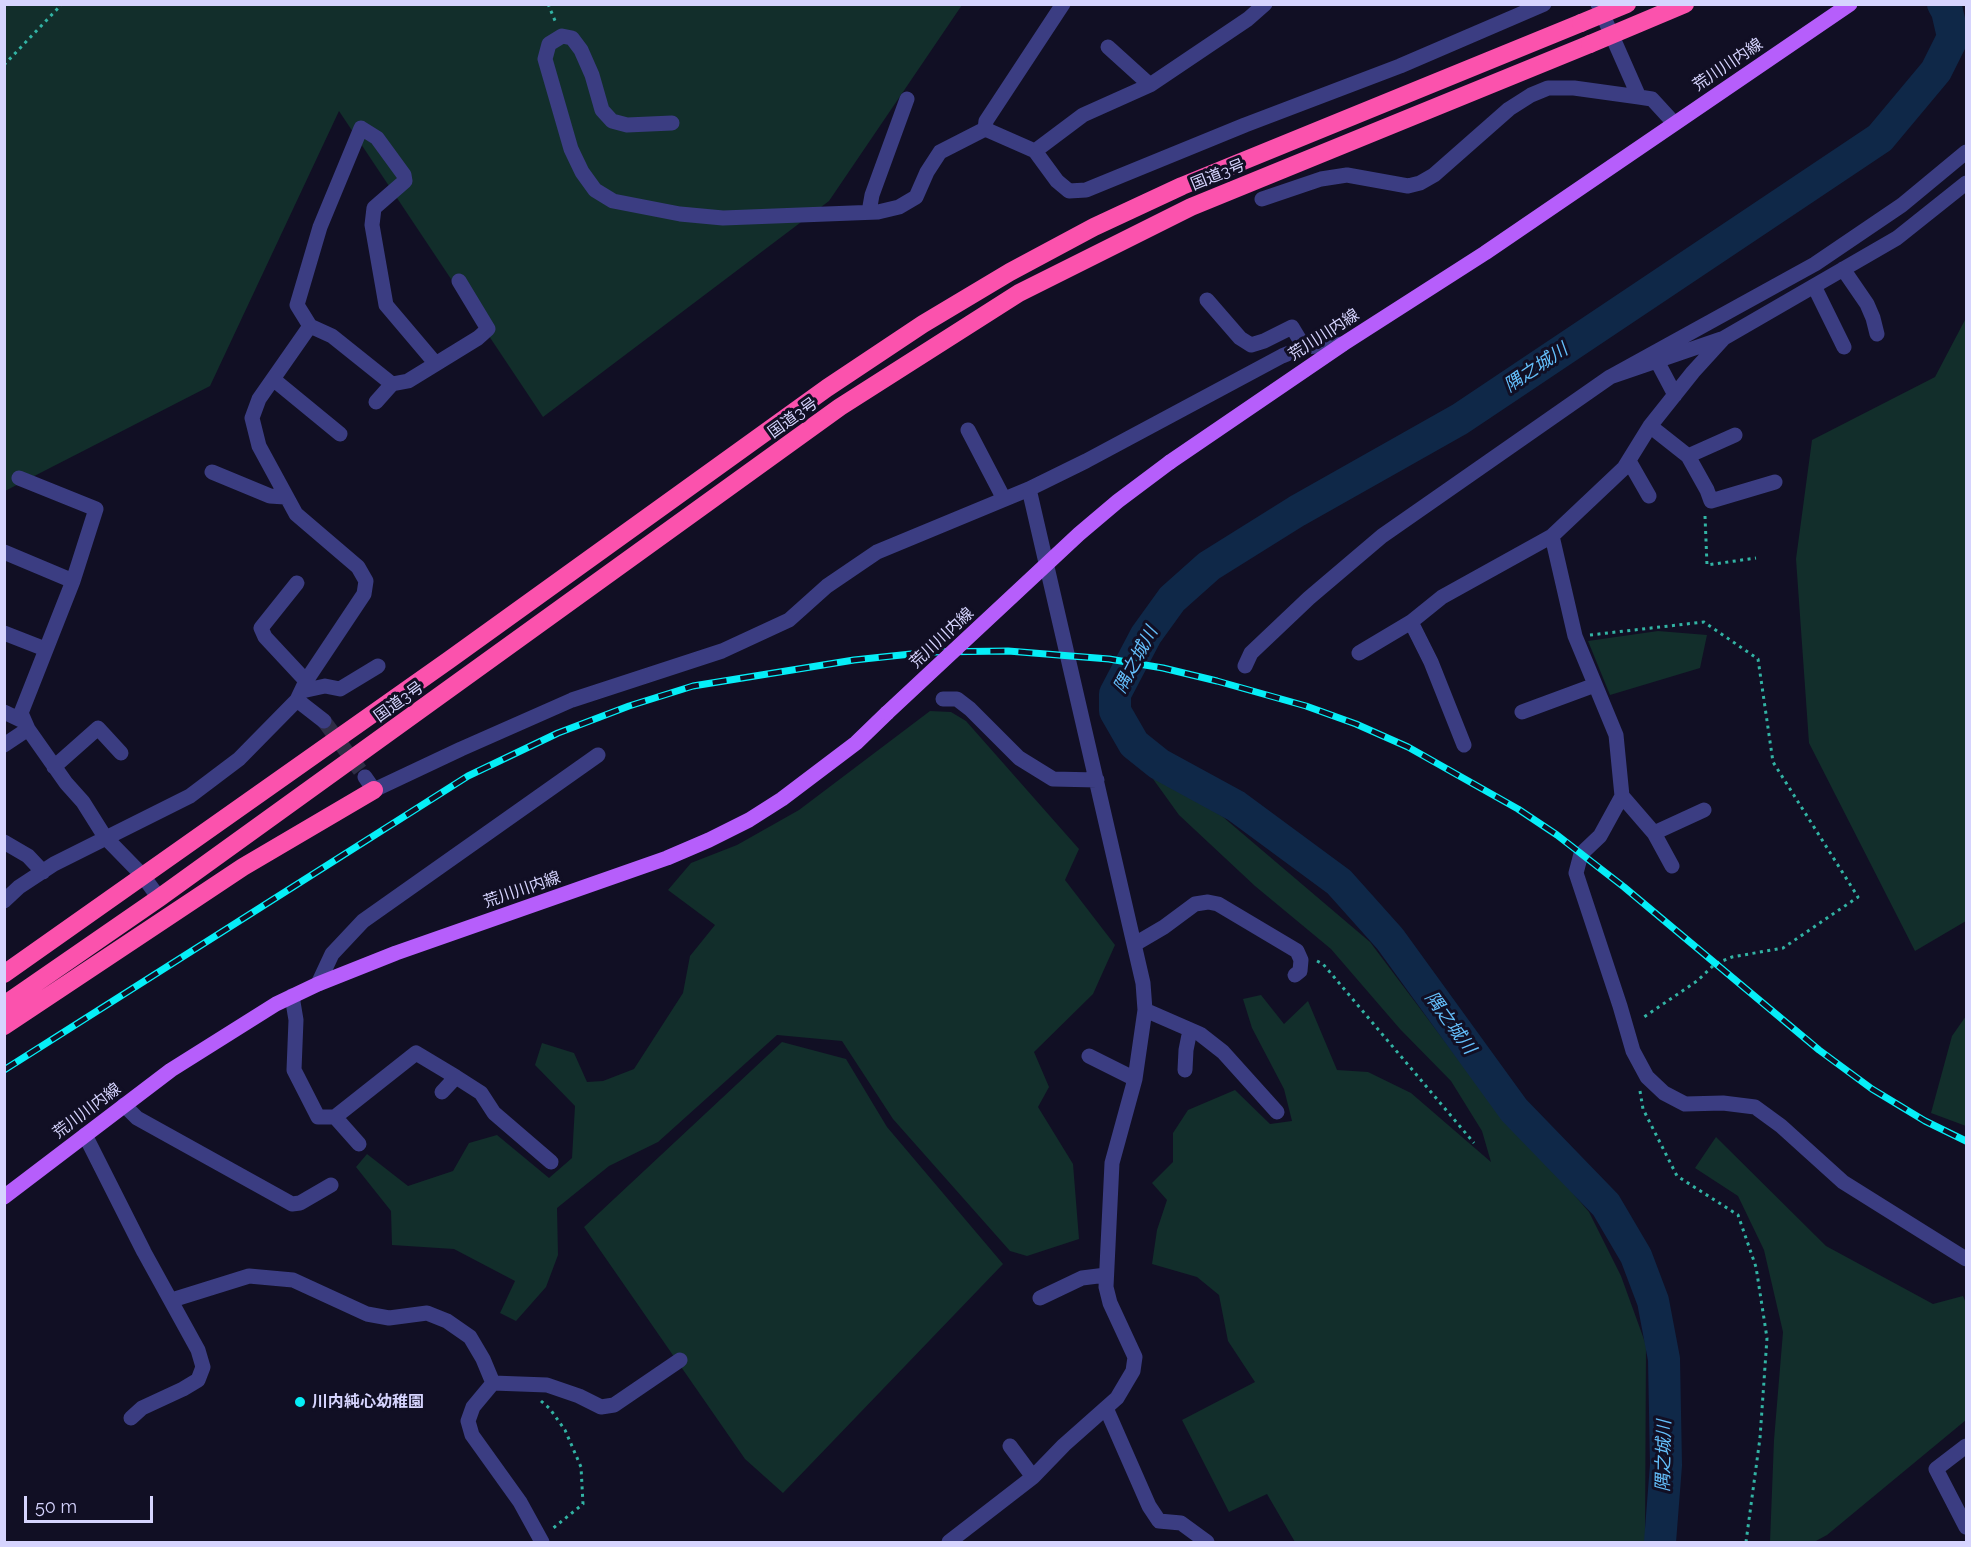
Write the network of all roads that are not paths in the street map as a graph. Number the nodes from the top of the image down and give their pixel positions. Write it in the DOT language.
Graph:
graph roads {
  1 [pos="1063,4"];
  2 [pos="1265,4"];
  3 [pos="1544,4"];
  4 [pos="1598,4"];
  5 [pos="1627,4"];
  6 [pos="1685,4"];
  7 [pos="1844,6"];
  8 [pos="1108,47"];
  9 [pos="1150,85"];
  10 [pos="1639,97"];
  11 [pos="907,99"];
  12 [pos="672,123"];
  13 [pos="1674,123"];
  14 [pos="985,129"];
  15 [pos="1035,151"];
  16 [pos="1966,152"];
  17 [pos="1966,183"];
  18 [pos="1263,199"];
  19 [pos="869,212"];
  20 [pos="1843,269"];
  21 [pos="459,281"];
  22 [pos="1814,286"];
  23 [pos="1207,300"];
  24 [pos="310,326"];
  25 [pos="1876,334"];
  26 [pos="1724,338"];
  27 [pos="1342,344"];
  28 [pos="1304,347"];
  29 [pos="1844,347"];
  30 [pos="1657,361"];
  31 [pos="436,364"];
  32 [pos="1610,377"];
  33 [pos="273,379"];
  34 [pos="392,384"];
  35 [pos="1675,395"];
  36 [pos="376,402"];
  37 [pos="1650,426"];
  38 [pos="968,430"];
  39 [pos="340,434"];
  40 [pos="1735,435"];
  41 [pos="1688,456"];
  42 [pos="1629,460"];
  43 [pos="212,472"];
  44 [pos="19,478"];
  45 [pos="1775,482"];
  46 [pos="1029,489"];
  47 [pos="1649,496"];
  48 [pos="285,498"];
  49 [pos="1005,499"];
  50 [pos="1552,536"];
  51 [pos="4,552"];
  52 [pos="74,581"];
  53 [pos="297,583"];
  54 [pos="1411,622"];
  55 [pos="4,633"];
  56 [pos="45,649"];
  57 [pos="1359,653"];
  58 [pos="378,666"];
  59 [pos="1245,666"];
  60 [pos="1595,685"];
  61 [pos="302,691"];
  62 [pos="943,699"];
  63 [pos="4,712"];
  64 [pos="1522,712"];
  65 [pos="324,721"];
  66 [pos="27,726"];
  67 [pos="4,745"];
  68 [pos="1464,745"];
  69 [pos="121,753"];
  70 [pos="598,755"];
  71 [pos="54,767"];
  72 [pos="1097,780"];
  73 [pos="369,783"];
  74 [pos="1622,796"];
  75 [pos="1704,810"];
  76 [pos="1654,833"];
  77 [pos="105,837"];
  78 [pos="4,842"];
  79 [pos="1672,866"];
  80 [pos="43,872"];
  81 [pos="143,876"];
  82 [pos="159,898"];
  83 [pos="4,901"];
  84 [pos="1135,944"];
  85 [pos="4,974"];
  86 [pos="1295,975"];
  87 [pos="318,984"];
  88 [pos="292,996"];
  89 [pos="4,1005"];
  90 [pos="1145,1010"];
  91 [pos="4,1026"];
  92 [pos="1190,1030"];
  93 [pos="1089,1056"];
  94 [pos="1185,1070"];
  95 [pos="456,1077"];
  96 [pos="1135,1079"];
  97 [pos="442,1092"];
  98 [pos="124,1105"];
  99 [pos="1277,1112"];
  100 [pos="335,1117"];
  101 [pos="85,1135"];
  102 [pos="359,1144"];
  103 [pos="551,1162"];
  104 [pos="331,1185"];
  105 [pos="4,1197"];
  106 [pos="1966,1259"];
  107 [pos="1106,1275"];
  108 [pos="1040,1298"];
  109 [pos="172,1300"];
  110 [pos="680,1360"];
  111 [pos="493,1383"];
  112 [pos="1106,1408"];
  113 [pos="131,1418"];
  114 [pos="1010,1446"];
  115 [pos="1966,1446"];
  116 [pos="1033,1477"];
  117 [pos="1964,1516"];
  118 [pos="541,1541"];
  119 [pos="949,1542"];
  120 [pos="1207,1542"];
  1 -- 14 [label="street"];
  2 -- 9 [label="street"];
  3 -- 15 [label="street"];
  4 -- 10 [label="street"];
  5 -- 81 [label="highway, 国道3号, bridge"];
  6 -- 82 [label="highway, 国道3号, bridge"];
  7 -- 13 [label="main road, 荒川川内線"];
  8 -- 9 [label="street"];
  9 -- 15 [label="street"];
  10 -- 13 [label="street"];
  10 -- 18 [label="street"];
  11 -- 19 [label="street"];
  12 -- 19 [label="street"];
  13 -- 27 [label="main road, 荒川川内線"];
  14 -- 15 [label="street"];
  14 -- 19 [label="street"];
  16 -- 32 [label="street"];
  17 -- 20 [label="street"];
  20 -- 22 [label="street"];
  20 -- 25 [label="street"];
  21 -- 31 [label="street"];
  22 -- 26 [label="street"];
  22 -- 29 [label="street"];
  23 -- 28 [label="street"];
  24 -- 31 [label="street"];
  24 -- 33 [label="street"];
  24 -- 34 [label="street"];
  26 -- 30 [label="street"];
  26 -- 35 [label="street"];
  27 -- 28 [label="street"];
  27 -- 87 [label="main road, 荒川川内線, bridge"];
  28 -- 46 [label="street"];
  30 -- 32 [label="street"];
  30 -- 35 [label="street"];
  31 -- 34 [label="street"];
  32 -- 59 [label="street"];
  33 -- 39 [label="street"];
  33 -- 48 [label="street"];
  34 -- 36 [label="street"];
  35 -- 37 [label="street"];
  37 -- 41 [label="street"];
  37 -- 42 [label="street"];
  38 -- 49 [label="street"];
  40 -- 41 [label="street"];
  41 -- 45 [label="street"];
  42 -- 47 [label="street"];
  42 -- 50 [label="street"];
  43 -- 48 [label="street"];
  44 -- 52 [label="street"];
  46 -- 49 [label="street"];
  46 -- 72 [label="street"];
  48 -- 61 [label="street"];
  49 -- 73 [label="street"];
  50 -- 54 [label="street"];
  50 -- 60 [label="street"];
  51 -- 52 [label="street"];
  52 -- 56 [label="street"];
  53 -- 61 [label="street"];
  54 -- 57 [label="street"];
  54 -- 68 [label="street"];
  55 -- 56 [label="street"];
  56 -- 66 [label="street"];
  58 -- 61 [label="street"];
  60 -- 64 [label="street"];
  60 -- 74 [label="street"];
  61 -- 65 [label="street"];
  61 -- 77 [label="street"];
  62 -- 72 [label="street"];
  63 -- 66 [label="street"];
  66 -- 67 [label="street"];
  66 -- 71 [label="street"];
  69 -- 71 [label="street"];
  70 -- 87 [label="street"];
  71 -- 77 [label="street"];
  72 -- 84 [label="street"];
  73 -- 91 [label="highway"];
  74 -- 76 [label="street"];
  74 -- 106 [label="street"];
  75 -- 76 [label="street"];
  76 -- 79 [label="street"];
  77 -- 80 [label="street"];
  77 -- 81 [label="street"];
  78 -- 80 [label="street"];
  80 -- 83 [label="street"];
  81 -- 82 [label="street"];
  81 -- 85 [label="highway, 国道3号"];
  82 -- 89 [label="highway, 国道3号"];
  84 -- 86 [label="street"];
  84 -- 90 [label="street"];
  87 -- 88 [label="main road, 荒川川内線"];
  88 -- 98 [label="main road, 荒川川内線"];
  88 -- 100 [label="street"];
  90 -- 92 [label="street"];
  90 -- 96 [label="street"];
  92 -- 94 [label="street"];
  92 -- 99 [label="street"];
  93 -- 96 [label="street"];
  95 -- 97 [label="street"];
  95 -- 100 [label="street"];
  95 -- 103 [label="street"];
  96 -- 107 [label="street"];
  98 -- 101 [label="main road, 荒川川内線"];
  98 -- 104 [label="street"];
  100 -- 102 [label="street"];
  101 -- 105 [label="main road, 荒川川内線"];
  101 -- 109 [label="street"];
  107 -- 108 [label="street"];
  107 -- 112 [label="street"];
  109 -- 111 [label="street"];
  109 -- 113 [label="street"];
  110 -- 111 [label="street"];
  111 -- 118 [label="street"];
  112 -- 116 [label="street"];
  112 -- 120 [label="street"];
  114 -- 116 [label="street"];
  115 -- 117 [label="street"];
  116 -- 119 [label="street"];
}
